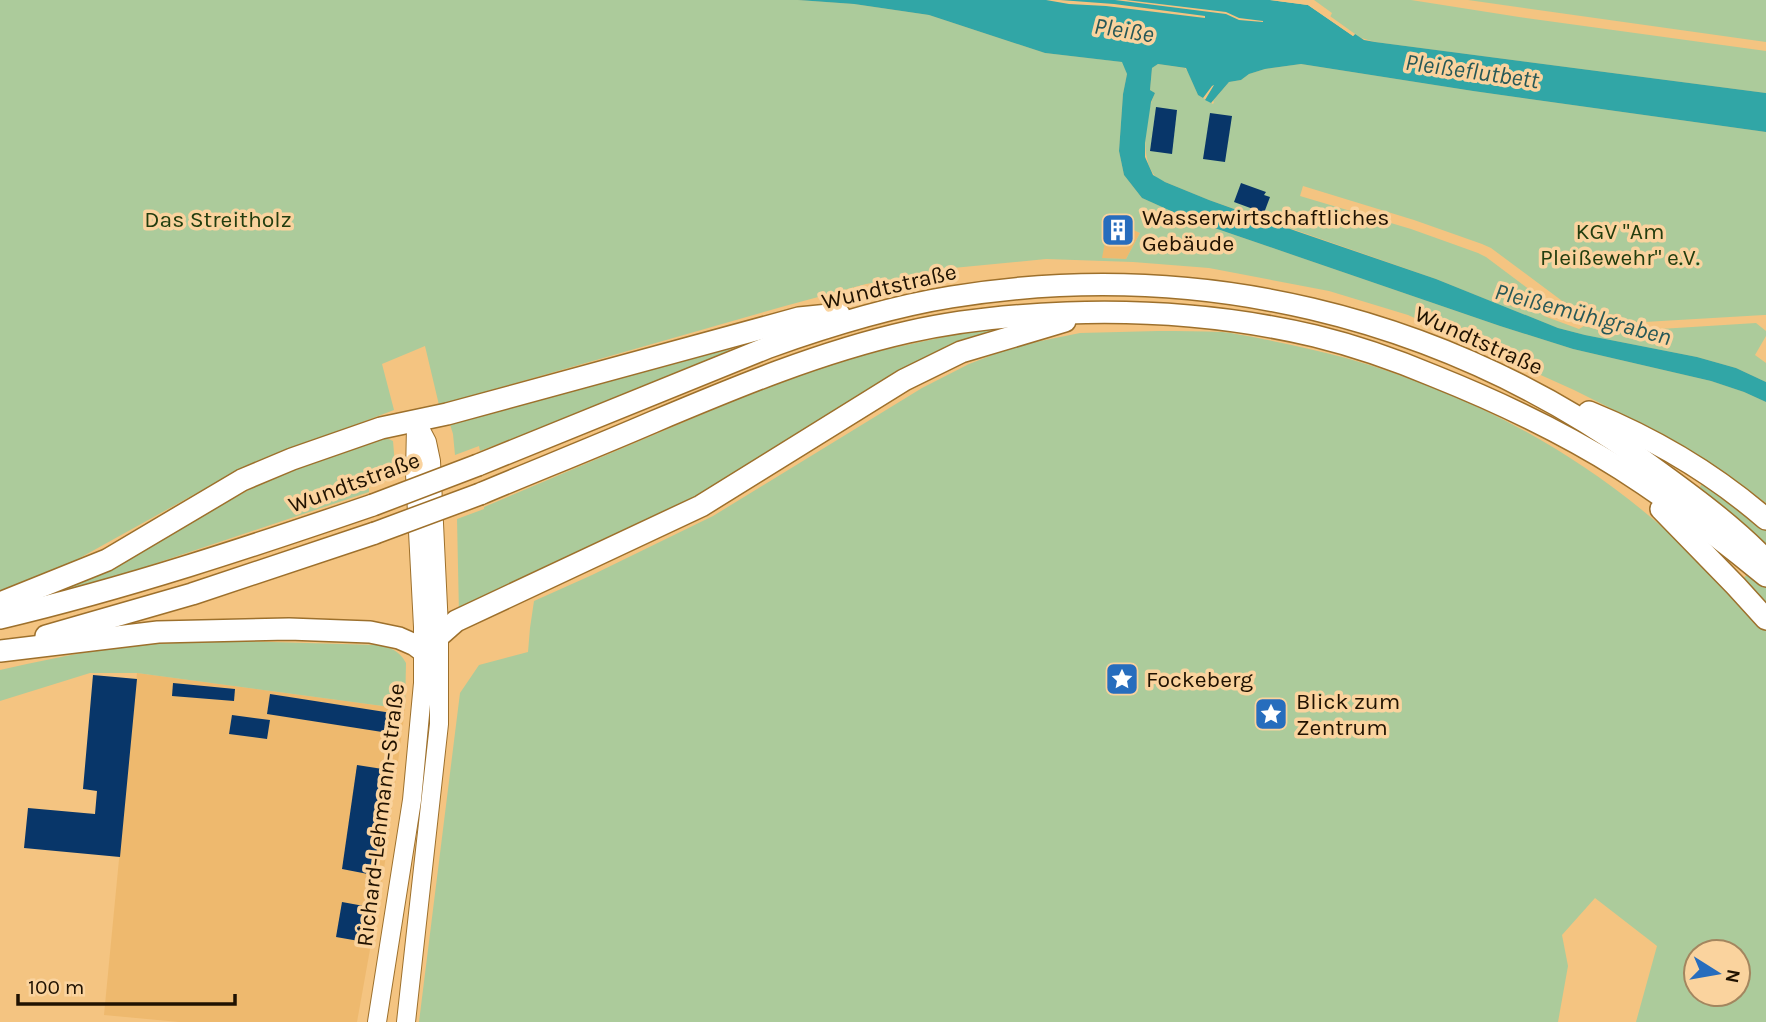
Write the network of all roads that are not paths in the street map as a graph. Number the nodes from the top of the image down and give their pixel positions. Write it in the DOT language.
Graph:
graph roads {
  1 [pos="893,309"];
  2 [pos="1102,312"];
  3 [pos="1521,385"];
  4 [pos="416,421"];
  5 [pos="1623,470"];
  6 [pos="1766,519"];
  7 [pos="1766,560"];
  8 [pos="1766,576"];
  9 [pos="0,603"];
  10 [pos="0,618"];
  11 [pos="1766,619"];
  12 [pos="439,636"];
  13 [pos="0,650"];
  14 [pos="423,651"];
  15 [pos="376,1022"];
  16 [pos="406,1022"];
  1 -- 3 [label="highway, Wundtstraße"];
  1 -- 4 [label="highway"];
  1 -- 10 [label="highway, Wundtstraße, bridge"];
  2 -- 5 [label="highway"];
  2 -- 12 [label="highway"];
  2 -- 13 [label="highway, bridge"];
  3 -- 6 [label="highway"];
  3 -- 7 [label="highway, Wundtstraße"];
  4 -- 9 [label="highway"];
  4 -- 12 [label="main road, Richard-Lehmann-Straße"];
  4 -- 14 [label="main road, Richard-Lehmann-Straße"];
  5 -- 8 [label="highway"];
  5 -- 11 [label="highway"];
  12 -- 16 [label="main road, Richard-Lehmann-Straße"];
  13 -- 14 [label="highway"];
  14 -- 15 [label="main road, Richard-Lehmann-Straße"];
}
